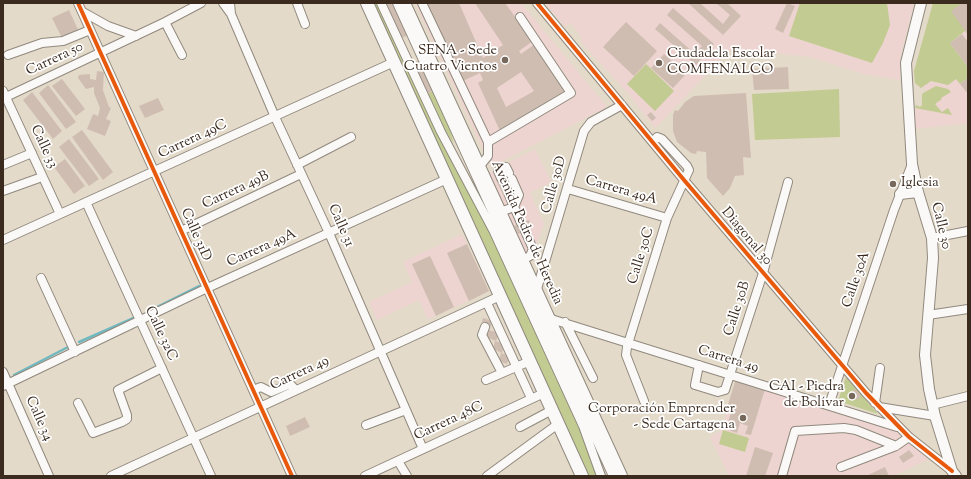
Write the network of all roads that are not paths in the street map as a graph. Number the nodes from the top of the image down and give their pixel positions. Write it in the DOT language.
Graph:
graph roads {
  1 [pos="78,3"];
  2 [pos="201,3"];
  3 [pos="223,3"];
  4 [pos="230,3"];
  5 [pos="297,3"];
  6 [pos="367,3"];
  7 [pos="381,3"];
  8 [pos="397,3"];
  9 [pos="404,3"];
  10 [pos="422,3"];
  11 [pos="537,3"];
  12 [pos="921,3"];
  13 [pos="82,12"];
  14 [pos="232,14"];
  15 [pos="520,17"];
  16 [pos="165,22"];
  17 [pos="305,24"];
  18 [pos="90,30"];
  19 [pos="136,36"];
  20 [pos="101,52"];
  21 [pos="8,54"];
  22 [pos="182,55"];
  23 [pos="394,62"];
  24 [pos="4,94"];
  25 [pos="622,105"];
  26 [pos="275,117"];
  27 [pos="350,137"];
  28 [pos="488,142"];
  29 [pos="653,142"];
  30 [pos="32,153"];
  31 [pos="912,164"];
  32 [pos="3,165"];
  33 [pos="297,165"];
  34 [pos="479,167"];
  35 [pos="155,172"];
  36 [pos="301,174"];
  37 [pos="42,177"];
  38 [pos="501,178"];
  39 [pos="447,180"];
  40 [pos="684,180"];
  41 [pos="788,182"];
  42 [pos="568,189"];
  43 [pos="3,191"];
  44 [pos="918,192"];
  45 [pos="900,194"];
  46 [pos="509,195"];
  47 [pos="86,202"];
  48 [pos="514,207"];
  49 [pos="500,212"];
  50 [pos="60,214"];
  51 [pos="667,218"];
  52 [pos="524,230"];
  53 [pos="181,231"];
  54 [pos="968,231"];
  55 [pos="329,233"];
  56 [pos="932,238"];
  57 [pos="3,240"];
  58 [pos="513,241"];
  59 [pos="522,260"];
  60 [pos="763,273"];
  61 [pos="41,278"];
  62 [pos="207,288"];
  63 [pos="536,292"];
  64 [pos="500,296"];
  65 [pos="487,303"];
  66 [pos="968,309"];
  67 [pos="509,315"];
  68 [pos="928,315"];
  69 [pos="548,318"];
  70 [pos="140,320"];
  71 [pos="565,322"];
  72 [pos="491,324"];
  73 [pos="629,342"];
  74 [pos="381,351"];
  75 [pos="74,352"];
  76 [pos="530,361"];
  77 [pos="699,364"];
  78 [pos="842,364"];
  79 [pos="517,367"];
  80 [pos="162,368"];
  81 [pos="880,368"];
  82 [pos="3,372"];
  83 [pos="502,373"];
  84 [pos="731,374"];
  85 [pos="593,378"];
  86 [pos="486,380"];
  87 [pos="6,385"];
  88 [pos="253,390"];
  89 [pos="296,390"];
  90 [pos="544,393"];
  91 [pos="968,396"];
  92 [pos="531,398"];
  93 [pos="644,400"];
  94 [pos="78,402"];
  95 [pos="830,405"];
  96 [pos="877,405"];
  97 [pos="932,405"];
  98 [pos="260,406"];
  99 [pos="406,410"];
  100 [pos="552,410"];
  101 [pos="935,416"];
  102 [pos="558,424"];
  103 [pos="366,425"];
  104 [pos="520,427"];
  105 [pos="899,427"];
  106 [pos="193,437"];
  107 [pos="909,437"];
  108 [pos="896,446"];
  109 [pos="423,449"];
  110 [pos="398,461"];
  111 [pos="841,467"];
  112 [pos="954,474"];
  113 [pos="49,476"];
  114 [pos="111,476"];
  115 [pos="211,476"];
  116 [pos="292,476"];
  117 [pos="366,476"];
  118 [pos="407,476"];
  119 [pos="487,476"];
  120 [pos="582,476"];
  121 [pos="601,476"];
  122 [pos="613,476"];
  123 [pos="621,476"];
  124 [pos="782,476"];
  1 -- 13 [label="street, Calle 31D"];
  2 -- 16 [label="street, Carrera 50"];
  3 -- 14 [label="street, Calle 31"];
  4 -- 14 [label="street, Calle 31"];
  5 -- 17 [label="street"];
  6 -- 23 [label="highway"];
  7 -- 121 [label="street"];
  8 -- 122 [label="street"];
  9 -- 34 [label="highway, Avenida Pedro de Heredia"];
  10 -- 28 [label="street"];
  11 -- 25 [label="street, Diagonal 30"];
  12 -- 31 [label="main road, Calle 30"];
  13 -- 18 [label="street, Calle 31D"];
  13 -- 19 [label="street"];
  14 -- 26 [label="street, Calle 31"];
  15 -- 28 [label="street"];
  16 -- 19 [label="street, Carrera 50"];
  16 -- 22 [label="street"];
  18 -- 20 [label="street, Calle 31D"];
  18 -- 21 [label="street"];
  19 -- 20 [label="street, Carrera 50"];
  20 -- 24 [label="street, Carrera 50"];
  20 -- 35 [label="street, Calle 31D"];
  23 -- 26 [label="street, Carrera 49C"];
  23 -- 39 [label="highway"];
  24 -- 30 [label="street, Calle 33"];
  25 -- 29 [label="street, Diagonal 30"];
  25 -- 42 [label="street, Calle 30D"];
  26 -- 33 [label="street, Calle 31"];
  26 -- 35 [label="street, Carrera 49C"];
  27 -- 33 [label="street"];
  28 -- 34 [label="street"];
  29 -- 40 [label="street, Diagonal 30"];
  29 -- 40 [label="street"];
  30 -- 32 [label="street"];
  30 -- 37 [label="street, Calle 33"];
  31 -- 44 [label="main road, Calle 30"];
  31 -- 45 [label="street, Calle 30A"];
  33 -- 36 [label="street, Calle 31"];
  34 -- 49 [label="highway, Avenida Pedro de Heredia"];
  35 -- 47 [label="street, Carrera 49C"];
  35 -- 53 [label="street, Calle 31D"];
  36 -- 53 [label="street, Carrera 49B"];
  36 -- 55 [label="street, Calle 31"];
  37 -- 43 [label="street"];
  37 -- 50 [label="street, Calle 33"];
  38 -- 48 [label="street"];
  39 -- 55 [label="street, Carrera 49A"];
  39 -- 64 [label="highway"];
  40 -- 51 [label="street, Calle 30C"];
  40 -- 60 [label="street, Diagonal 30"];
  41 -- 60 [label="street, Calle 30B"];
  42 -- 51 [label="street, Carrera 49A"];
  42 -- 63 [label="street, Calle 30D"];
  44 -- 45 [label="main road"];
  44 -- 56 [label="main road, Calle 30"];
  45 -- 78 [label="street, Calle 30A"];
  46 -- 48 [label="street"];
  47 -- 50 [label="street, Carrera 49C"];
  47 -- 70 [label="street, Calle 32C"];
  48 -- 49 [label="street"];
  48 -- 52 [label="street"];
  49 -- 58 [label="highway, Avenida Pedro de Heredia"];
  50 -- 57 [label="street, Carrera 49C"];
  51 -- 73 [label="street, Calle 30C"];
  52 -- 58 [label="street"];
  52 -- 59 [label="street"];
  53 -- 62 [label="street, Calle 31D"];
  54 -- 56 [label="street"];
  55 -- 62 [label="street, Carrera 49A"];
  55 -- 74 [label="street, Calle 31"];
  56 -- 68 [label="main road, Calle 30"];
  58 -- 59 [label="highway, Avenida Pedro de Heredia"];
  59 -- 63 [label="highway, Avenida Pedro de Heredia"];
  60 -- 78 [label="street, Diagonal 30"];
  60 -- 84 [label="street, Calle 30B"];
  61 -- 75 [label="street"];
  62 -- 70 [label="street, Carrera 49A"];
  62 -- 88 [label="street, Calle 31D"];
  63 -- 69 [label="highway, Avenida Pedro de Heredia"];
  64 -- 65 [label="street, Carrera 49"];
  64 -- 67 [label="highway"];
  65 -- 72 [label="street"];
  65 -- 74 [label="street, Carrera 49"];
  66 -- 68 [label="street"];
  67 -- 72 [label="street"];
  67 -- 76 [label="highway"];
  68 -- 97 [label="main road, Calle 30"];
  69 -- 71 [label="street, Carrera 49"];
  69 -- 123 [label="highway, Avenida Pedro de Heredia"];
  70 -- 75 [label="street, Carrera 49A"];
  70 -- 80 [label="street, Calle 32C"];
  71 -- 73 [label="street, Carrera 49"];
  71 -- 85 [label="street"];
  72 -- 79 [label="street"];
  72 -- 83 [label="street"];
  73 -- 77 [label="street, Carrera 49"];
  73 -- 93 [label="street, Calle 30C"];
  74 -- 89 [label="street, Carrera 49"];
  74 -- 99 [label="street, Calle 31"];
  75 -- 87 [label="street, Carrera 49A"];
  76 -- 79 [label="street"];
  76 -- 90 [label="highway"];
  77 -- 84 [label="street, Carrera 49"];
  77 -- 84 [label="street, Calle 30B"];
  78 -- 95 [label="street, Calle 30A"];
  78 -- 96 [label="street, Diagonal 30"];
  79 -- 83 [label="street"];
  79 -- 92 [label="street"];
  80 -- 94 [label="street"];
  80 -- 106 [label="street, Calle 32C"];
  81 -- 96 [label="street"];
  82 -- 87 [label="street, Calle 34"];
  83 -- 86 [label="street"];
  84 -- 95 [label="street, Carrera 49"];
  87 -- 113 [label="street, Calle 34"];
  88 -- 89 [label="street"];
  88 -- 98 [label="street, Calle 31D"];
  89 -- 98 [label="street, Carrera 49"];
  90 -- 92 [label="street, Carrera 48C"];
  90 -- 100 [label="highway"];
  91 -- 97 [label="street"];
  92 -- 109 [label="street, Carrera 48C"];
  95 -- 105 [label="street, Carrera 49"];
  96 -- 101 [label="street"];
  96 -- 105 [label="street, Diagonal 30"];
  97 -- 101 [label="main road, Calle 30"];
  98 -- 106 [label="street, Carrera 49"];
  98 -- 116 [label="street, Calle 31D"];
  99 -- 103 [label="street"];
  99 -- 109 [label="street, Calle 31"];
  100 -- 102 [label="highway"];
  100 -- 104 [label="street"];
  101 -- 112 [label="main road, Calle 30"];
  102 -- 119 [label="street"];
  102 -- 120 [label="highway"];
  105 -- 107 [label="street, Diagonal 30"];
  106 -- 114 [label="street, Carrera 49"];
  106 -- 115 [label="street, Calle 32C"];
  107 -- 108 [label="street"];
  107 -- 112 [label="street, Diagonal 30"];
  108 -- 111 [label="street"];
  108 -- 124 [label="street"];
  109 -- 110 [label="street, Carrera 48C"];
  110 -- 117 [label="street, Carrera 48C"];
  110 -- 118 [label="street"];
}
